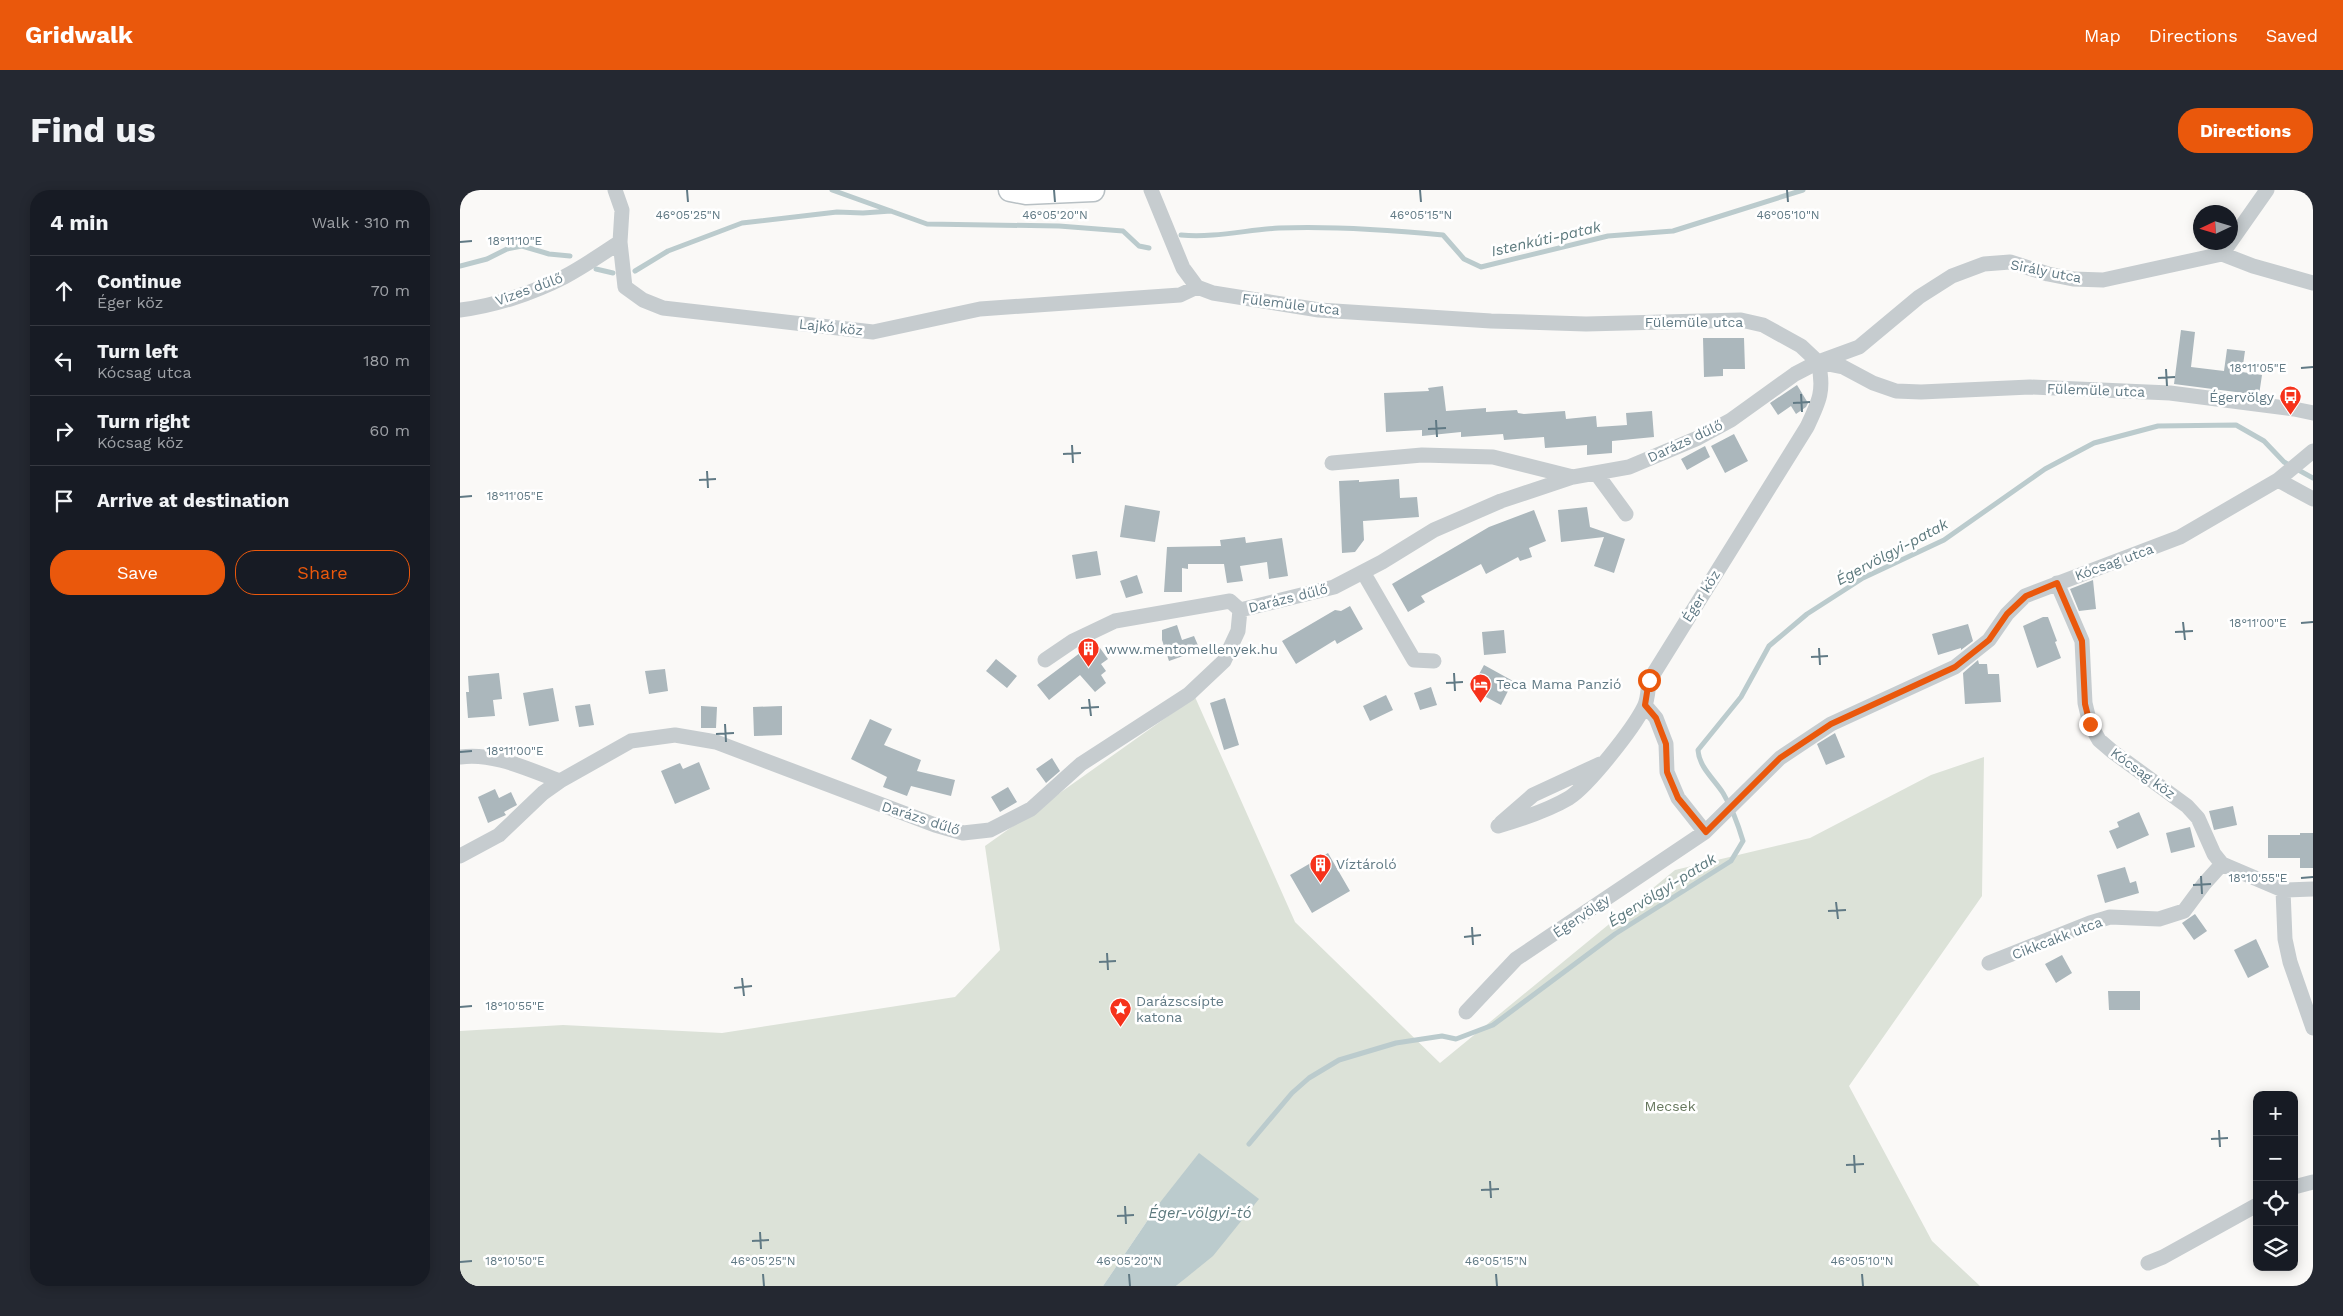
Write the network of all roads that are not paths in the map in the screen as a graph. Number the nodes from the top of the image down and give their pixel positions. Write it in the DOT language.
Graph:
graph roads {
  1 [pos="615,190"];
  2 [pos="1010,190"];
  3 [pos="1093,190"];
  4 [pos="1150,190"];
  5 [pos="2267,190"];
  6 [pos="620,242"];
  7 [pos="2222,254"];
  8 [pos="2313,283"];
  9 [pos="1197,287"];
  10 [pos="460,310"];
  11 [pos="1818,362"];
  12 [pos="2313,413"];
  13 [pos="2308,455"];
  14 [pos="1332,463"];
  15 [pos="1596,473"];
  16 [pos="2282,476"];
  17 [pos="1572,478"];
  18 [pos="2313,499"];
  19 [pos="1626,514"];
  20 [pos="1363,572"];
  21 [pos="2057,583"];
  22 [pos="1240,610"];
  23 [pos="1045,660"];
  24 [pos="1434,661"];
  25 [pos="1645,705"];
  26 [pos="460,756"];
  27 [pos="1602,763"];
  28 [pos="560,781"];
  29 [pos="1706,832"];
  30 [pos="460,856"];
  31 [pos="2222,864"];
  32 [pos="2313,889"];
  33 [pos="2283,890"];
  34 [pos="1989,963"];
  35 [pos="1466,1012"];
  36 [pos="2313,1028"];
  37 [pos="2313,1182"];
  38 [pos="2298,1186"];
  39 [pos="2253,1207"];
  40 [pos="2148,1263"];
  1 -- 6 [label="street, Lajkó köz"];
  2 -- 3 [label="main road"];
  4 -- 9 [label="street"];
  5 -- 7 [label="street"];
  6 -- 9 [label="street, Lajkó köz"];
  6 -- 10 [label="street, Vizes dűlő"];
  7 -- 8 [label="street"];
  7 -- 11 [label="street, Sirály utca"];
  9 -- 11 [label="street, Fülemüle utca"];
  11 -- 12 [label="street, Fülemüle utca"];
  11 -- 15 [label="street, Darázs dűlő"];
  11 -- 25 [label="street, Éger köz"];
  13 -- 16 [label="street, Kócsag utca"];
  14 -- 17 [label="street, Darázs dűlő"];
  15 -- 17 [label="street, Darázs dűlő"];
  15 -- 19 [label="street"];
  16 -- 18 [label="street"];
  16 -- 21 [label="street, Kócsag utca"];
  17 -- 20 [label="street, Darázs dűlő"];
  20 -- 22 [label="street, Darázs dűlő"];
  20 -- 24 [label="street"];
  21 -- 29 [label="street, Kócsag utca"];
  21 -- 31 [label="street, Kócsag köz"];
  22 -- 23 [label="street, Darázs dűlő"];
  22 -- 28 [label="street, Darázs dűlő"];
  25 -- 27 [label="street"];
  25 -- 29 [label="street"];
  26 -- 28 [label="street"];
  27 -- 27 [label="street"];
  28 -- 30 [label="street, Darázs dűlő"];
  29 -- 35 [label="street, Égervölgy"];
  31 -- 33 [label="street"];
  31 -- 34 [label="street, Cikkcakk utca"];
  32 -- 33 [label="street"];
  33 -- 36 [label="street"];
  37 -- 38 [label="street"];
  39 -- 40 [label="street"];
}
